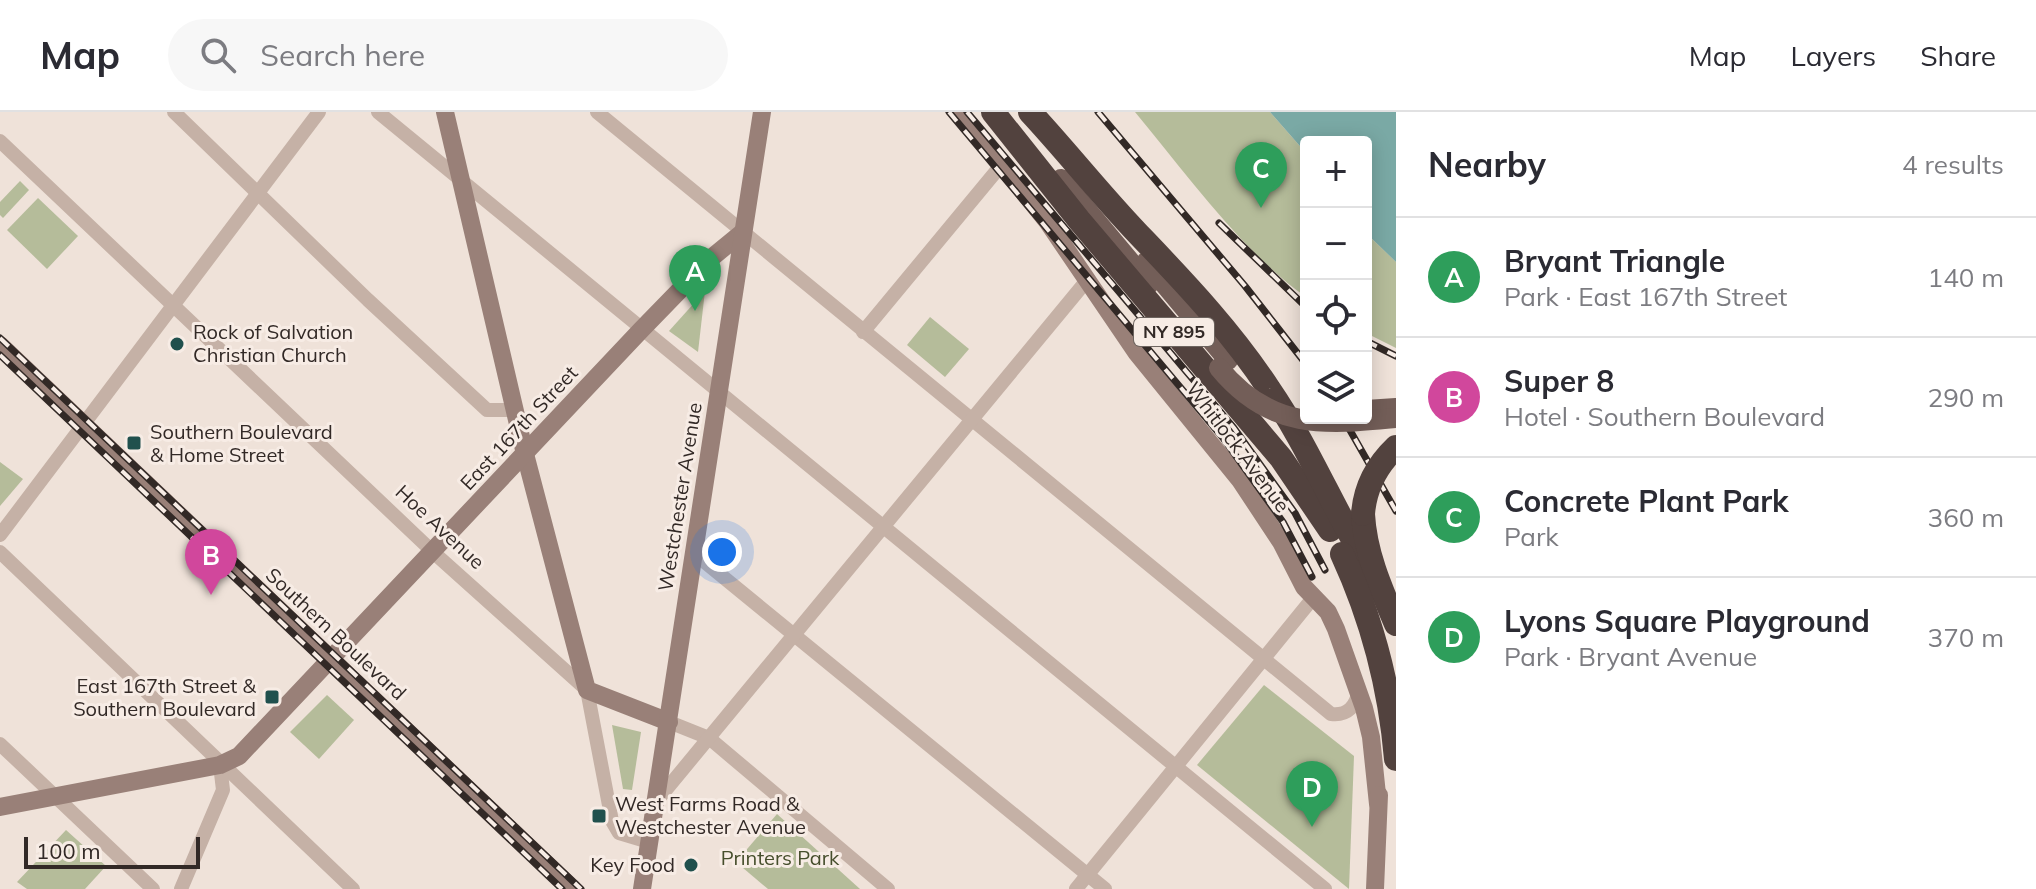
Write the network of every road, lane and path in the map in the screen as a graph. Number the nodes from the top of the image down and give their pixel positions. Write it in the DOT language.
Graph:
graph roads {
  1 [pos="174,112"];
  2 [pos="319,112"];
  3 [pos="378,112"];
  4 [pos="445,112"];
  5 [pos="597,112"];
  6 [pos="762,112"];
  7 [pos="959,112"];
  8 [pos="993,112"];
  9 [pos="1005,112"];
  10 [pos="1020,112"];
  11 [pos="1030,112"];
  12 [pos="1050,112"];
  13 [pos="0,141"];
  14 [pos="1003,163"];
  15 [pos="461,181"];
  16 [pos="258,192"];
  17 [pos="743,232"];
  18 [pos="1165,259"];
  19 [pos="1088,279"];
  20 [pos="174,304"];
  21 [pos="641,330"];
  22 [pos="863,332"];
  23 [pos="0,345"];
  24 [pos="1224,364"];
  25 [pos="719,392"];
  26 [pos="1300,407"];
  27 [pos="1396,408"];
  28 [pos="515,410"];
  29 [pos="1372,410"];
  30 [pos="1396,418"];
  31 [pos="972,421"];
  32 [pos="84,425"];
  33 [pos="1396,447"];
  34 [pos="525,454"];
  35 [pos="884,528"];
  36 [pos="0,535"];
  37 [pos="1349,550"];
  38 [pos="0,552"];
  39 [pos="433,552"];
  40 [pos="695,554"];
  41 [pos="1377,580"];
  42 [pos="1313,598"];
  43 [pos="1396,624"];
  44 [pos="795,636"];
  45 [pos="1263,659"];
  46 [pos="331,660"];
  47 [pos="587,690"];
  48 [pos="1359,690"];
  49 [pos="1396,715"];
  50 [pos="669,722"];
  51 [pos="709,738"];
  52 [pos="0,744"];
  53 [pos="1396,759"];
  54 [pos="220,765"];
  55 [pos="1176,767"];
  56 [pos="56,797"];
  57 [pos="655,803"];
  58 [pos="1378,804"];
  59 [pos="0,807"];
  60 [pos="649,842"];
  61 [pos="1088,875"];
  62 [pos="153,889"];
  63 [pos="181,889"];
  64 [pos="353,889"];
  65 [pos="573,889"];
  66 [pos="642,889"];
  67 [pos="888,889"];
  68 [pos="1076,889"];
  69 [pos="1105,889"];
  70 [pos="1325,889"];
  71 [pos="1375,889"];
  1 -- 16 [label="street"];
  2 -- 16 [label="street"];
  3 -- 15 [label="street"];
  4 -- 15 [label="main road"];
  5 -- 17 [label="street"];
  6 -- 17 [label="main road, Westchester Avenue"];
  7 -- 14 [label="main road, Whitlock Avenue"];
  8 -- 37 [label="highway, NY 895"];
  9 -- 24 [label="main road"];
  10 -- 24 [label="main road"];
  11 -- 18 [label="highway, NY 895"];
  12 -- 18 [label="highway"];
  13 -- 20 [label="street, Hoe Avenue"];
  14 -- 19 [label="main road, Whitlock Avenue"];
  14 -- 22 [label="street"];
  15 -- 21 [label="street"];
  15 -- 28 [label="main road"];
  16 -- 20 [label="street"];
  16 -- 28 [label="street"];
  17 -- 21 [label="main road, East 167th Street"];
  17 -- 22 [label="street"];
  17 -- 25 [label="main road, Westchester Avenue"];
  18 -- 37 [label="highway, NY 895"];
  19 -- 31 [label="street"];
  19 -- 42 [label="main road, Whitlock Avenue"];
  20 -- 32 [label="street"];
  20 -- 39 [label="street, Hoe Avenue"];
  21 -- 25 [label="street"];
  21 -- 34 [label="main road, East 167th Street"];
  22 -- 31 [label="street"];
  23 -- 32 [label="main road, Southern Boulevard"];
  24 -- 26 [label="main road"];
  24 -- 30 [label="main road, bridge"];
  25 -- 35 [label="street"];
  25 -- 40 [label="main road, Westchester Avenue"];
  27 -- 29 [label="main road"];
  28 -- 34 [label="main road"];
  31 -- 35 [label="street"];
  31 -- 45 [label="street"];
  32 -- 36 [label="street"];
  32 -- 46 [label="main road, Southern Boulevard"];
  33 -- 41 [label="highway, bridge"];
  34 -- 39 [label="main road, East 167th Street"];
  34 -- 47 [label="main road"];
  35 -- 44 [label="street"];
  35 -- 55 [label="street"];
  37 -- 41 [label="highway, NY 895"];
  37 -- 53 [label="highway, NY 895, bridge"];
  38 -- 54 [label="street"];
  39 -- 46 [label="main road, East 167th Street"];
  39 -- 47 [label="street, Hoe Avenue"];
  40 -- 44 [label="street"];
  40 -- 50 [label="main road, Westchester Avenue"];
  41 -- 43 [label="highway, NY 895"];
  42 -- 45 [label="street"];
  42 -- 48 [label="main road, Whitlock Avenue"];
  44 -- 51 [label="street"];
  44 -- 61 [label="street"];
  45 -- 48 [label="street"];
  45 -- 55 [label="street"];
  46 -- 54 [label="main road, East 167th Street"];
  46 -- 65 [label="main road, Southern Boulevard"];
  47 -- 50 [label="main road, Hoe Avenue"];
  47 -- 60 [label="street"];
  48 -- 58 [label="main road, Whitlock Avenue"];
  49 -- 58 [label="main road"];
  50 -- 51 [label="street, Hoe Avenue"];
  50 -- 57 [label="main road, Westchester Avenue"];
  51 -- 57 [label="street"];
  51 -- 67 [label="street, Hoe Avenue"];
  52 -- 56 [label="street"];
  54 -- 56 [label="main road"];
  54 -- 63 [label="street"];
  54 -- 64 [label="street"];
  55 -- 61 [label="street"];
  55 -- 70 [label="street"];
  56 -- 59 [label="main road"];
  56 -- 62 [label="street"];
  57 -- 60 [label="main road, Westchester Avenue"];
  58 -- 71 [label="main road"];
  60 -- 66 [label="main road, Westchester Avenue"];
  61 -- 68 [label="street"];
  61 -- 69 [label="street"];
}
